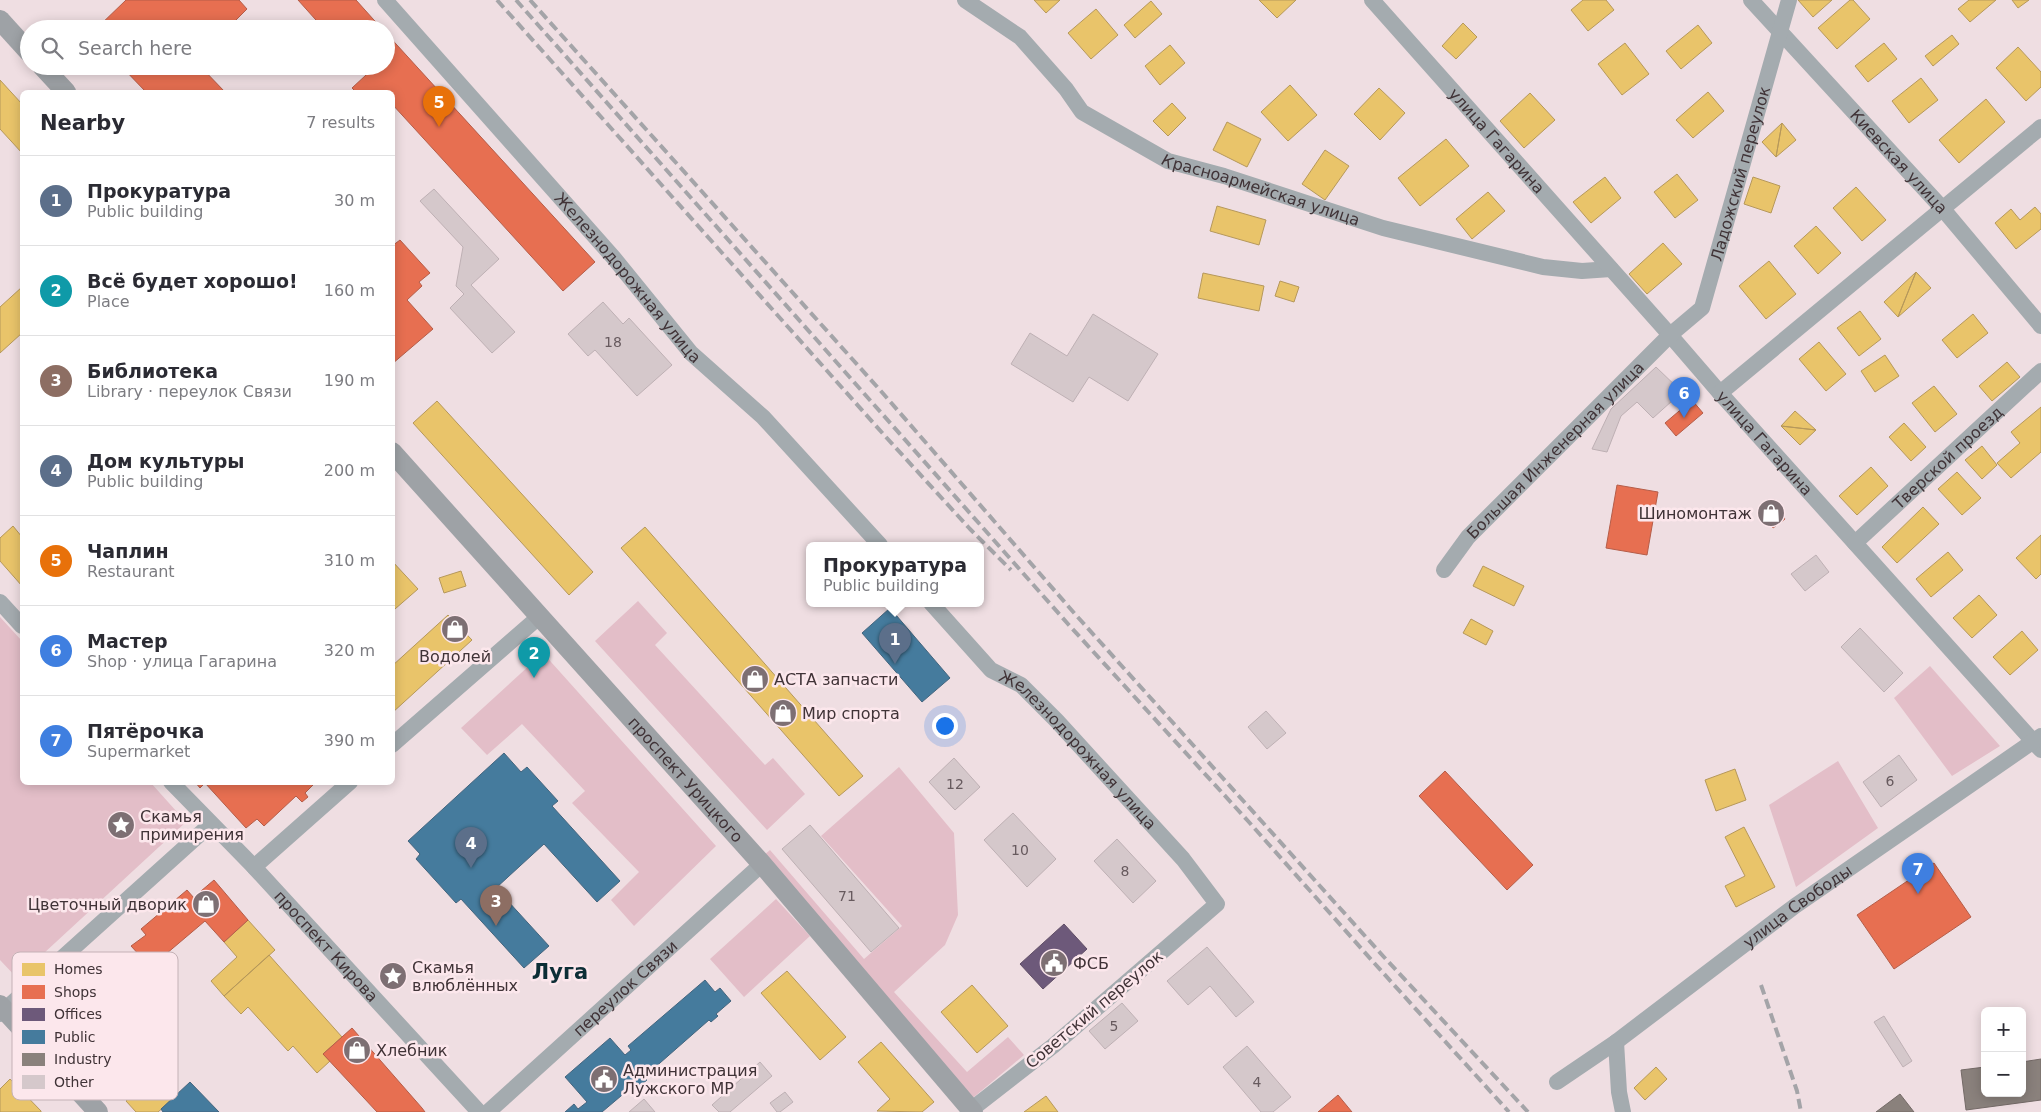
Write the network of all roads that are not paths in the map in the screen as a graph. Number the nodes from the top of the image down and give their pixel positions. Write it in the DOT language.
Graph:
graph roads {
  1 [pos="385,0"];
  2 [pos="965,0"];
  3 [pos="1372,0"];
  4 [pos="1751,0"];
  5 [pos="1789,0"];
  6 [pos="0,20"];
  7 [pos="1780,31"];
  8 [pos="20,42"];
  9 [pos="50,75"];
  10 [pos="64,90"];
  11 [pos="2041,127"];
  12 [pos="1942,208"];
  13 [pos="1611,269"];
  14 [pos="2041,326"];
  15 [pos="1670,335"];
  16 [pos="2041,371"];
  17 [pos="1720,393"];
  18 [pos="395,455"];
  19 [pos="877,542"];
  20 [pos="1855,543"];
  21 [pos="1444,570"];
  22 [pos="0,602"];
  23 [pos="935,607"];
  24 [pos="540,616"];
  25 [pos="20,624"];
  26 [pos="395,742"];
  27 [pos="2038,742"];
  28 [pos="174,785"];
  29 [pos="347,785"];
  30 [pos="211,824"];
  31 [pos="762,864"];
  32 [pos="254,867"];
  33 [pos="1217,904"];
  34 [pos="67,952"];
  35 [pos="12,1001"];
  36 [pos="2,1010"];
  37 [pos="12,1021"];
  38 [pos="1616,1042"];
  39 [pos="1557,1082"];
  40 [pos="87,1100"];
  41 [pos="971,1111"];
  42 [pos="98,1112"];
  43 [pos="478,1112"];
  44 [pos="488,1112"];
  45 [pos="1623,1112"];
  1 -- 19 [label="street, Железнодорожная улица"];
  2 -- 13 [label="street, Красноармейская улица"];
  3 -- 13 [label="street, улица Гагарина"];
  4 -- 7 [label="street, Киевская улица"];
  5 -- 7 [label="street, Ладожский переулок"];
  6 -- 8 [label="main road"];
  7 -- 12 [label="street, Киевская улица"];
  7 -- 15 [label="street, Ладожский переулок"];
  9 -- 10 [label="main road"];
  11 -- 12 [label="street"];
  12 -- 14 [label="street, Киевская улица"];
  12 -- 17 [label="street"];
  13 -- 15 [label="street, улица Гагарина"];
  15 -- 17 [label="street, улица Гагарина"];
  15 -- 21 [label="street, Большая Инженерная улица"];
  16 -- 20 [label="street, Тверской проезд"];
  17 -- 20 [label="street, улица Гагарина"];
  18 -- 24 [label="main road, проспект Урицкого"];
  20 -- 27 [label="street, улица Гагарина"];
  22 -- 25 [label="street"];
  23 -- 33 [label="street, Железнодорожная улица"];
  24 -- 26 [label="street"];
  24 -- 31 [label="main road, проспект Урицкого"];
  27 -- 38 [label="street, улица Свободы"];
  28 -- 30 [label="street, проспект Кирова"];
  29 -- 32 [label="street"];
  30 -- 32 [label="street, проспект Кирова"];
  30 -- 34 [label="street"];
  31 -- 41 [label="main road, проспект Урицкого"];
  31 -- 44 [label="street, переулок Связи"];
  32 -- 43 [label="street, проспект Кирова"];
  33 -- 41 [label="street, Советский переулок"];
  35 -- 36 [label="street"];
  36 -- 37 [label="main road"];
  38 -- 39 [label="street, улица Свободы"];
  38 -- 45 [label="street"];
  40 -- 42 [label="main road"];
}
